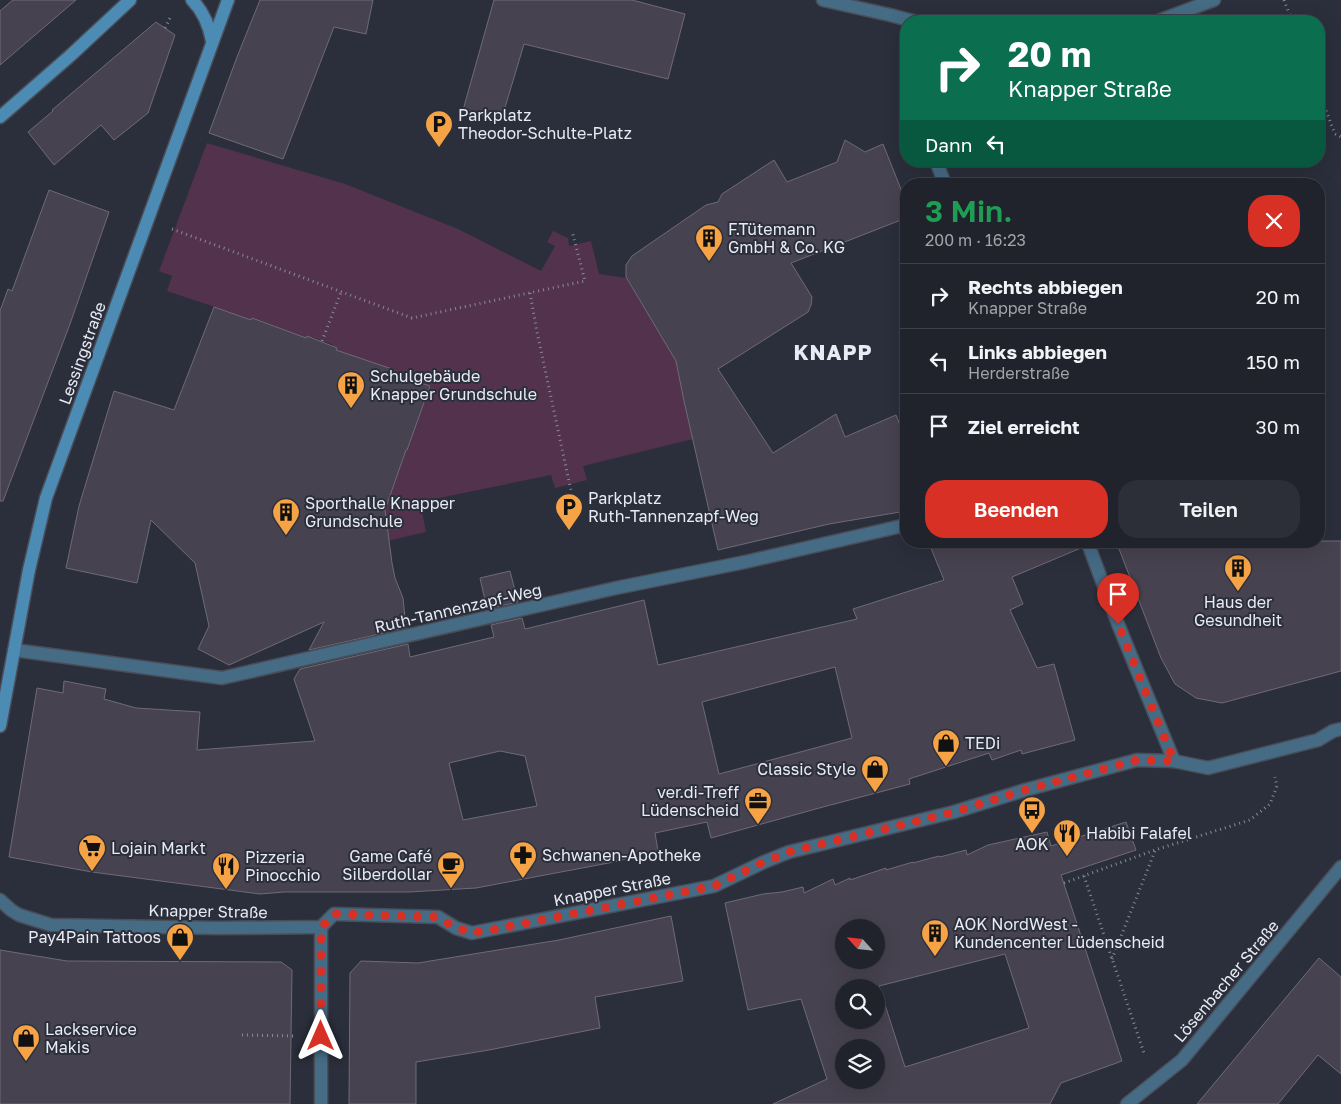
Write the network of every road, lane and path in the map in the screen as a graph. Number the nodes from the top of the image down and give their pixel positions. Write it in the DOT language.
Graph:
graph roads {
  1 [pos="192,0"];
  2 [pos="228,0"];
  3 [pos="823,0"];
  4 [pos="1214,0"];
  5 [pos="1284,0"];
  6 [pos="131,1"];
  7 [pos="1174,15"];
  8 [pos="1290,15"];
  9 [pos="900,18"];
  10 [pos="212,42"];
  11 [pos="1325,107"];
  12 [pos="0,117"];
  13 [pos="1341,137"];
  14 [pos="148,220"];
  15 [pos="572,231"];
  16 [pos="341,292"];
  17 [pos="530,293"];
  18 [pos="322,341"];
  19 [pos="576,514"];
  20 [pos="900,526"];
  21 [pos="1090,548"];
  22 [pos="14,650"];
  23 [pos="0,726"];
  24 [pos="1341,729"];
  25 [pos="1174,761"];
  26 [pos="1274,795"];
  27 [pos="1155,850"];
  28 [pos="1341,868"];
  29 [pos="1084,876"];
  30 [pos="1064,883"];
  31 [pos="0,900"];
  32 [pos="321,928"];
  33 [pos="1112,960"];
  34 [pos="242,1035"];
  35 [pos="321,1036"];
  36 [pos="1154,1082"];
  37 [pos="321,1104"];
  38 [pos="1127,1104"];
  1 -- 10 [label="main road"];
  2 -- 10 [label="main road, Lessingstraße"];
  3 -- 9 [label="street"];
  4 -- 7 [label="street"];
  5 -- 8 [label="path"];
  6 -- 12 [label="main road"];
  10 -- 14 [label="main road, Lessingstraße"];
  11 -- 13 [label="path"];
  14 -- 16 [label="path"];
  14 -- 22 [label="main road, Lessingstraße"];
  15 -- 17 [label="path"];
  16 -- 17 [label="path"];
  16 -- 18 [label="path"];
  17 -- 19 [label="path"];
  20 -- 22 [label="street, Ruth-Tannenzapf-Weg"];
  21 -- 25 [label="street"];
  22 -- 23 [label="main road, Lessingstraße"];
  24 -- 25 [label="street, Knapper Straße"];
  25 -- 32 [label="street, Knapper Straße"];
  26 -- 27 [label="path"];
  27 -- 29 [label="path"];
  27 -- 33 [label="path"];
  28 -- 36 [label="street, Lösenbacher Straße"];
  29 -- 30 [label="path"];
  29 -- 33 [label="path"];
  31 -- 32 [label="street, Knapper Straße"];
  32 -- 35 [label="street"];
  33 -- 36 [label="path"];
  34 -- 35 [label="path"];
  35 -- 37 [label="street"];
  36 -- 38 [label="street, Lösenbacher Straße"];
}
